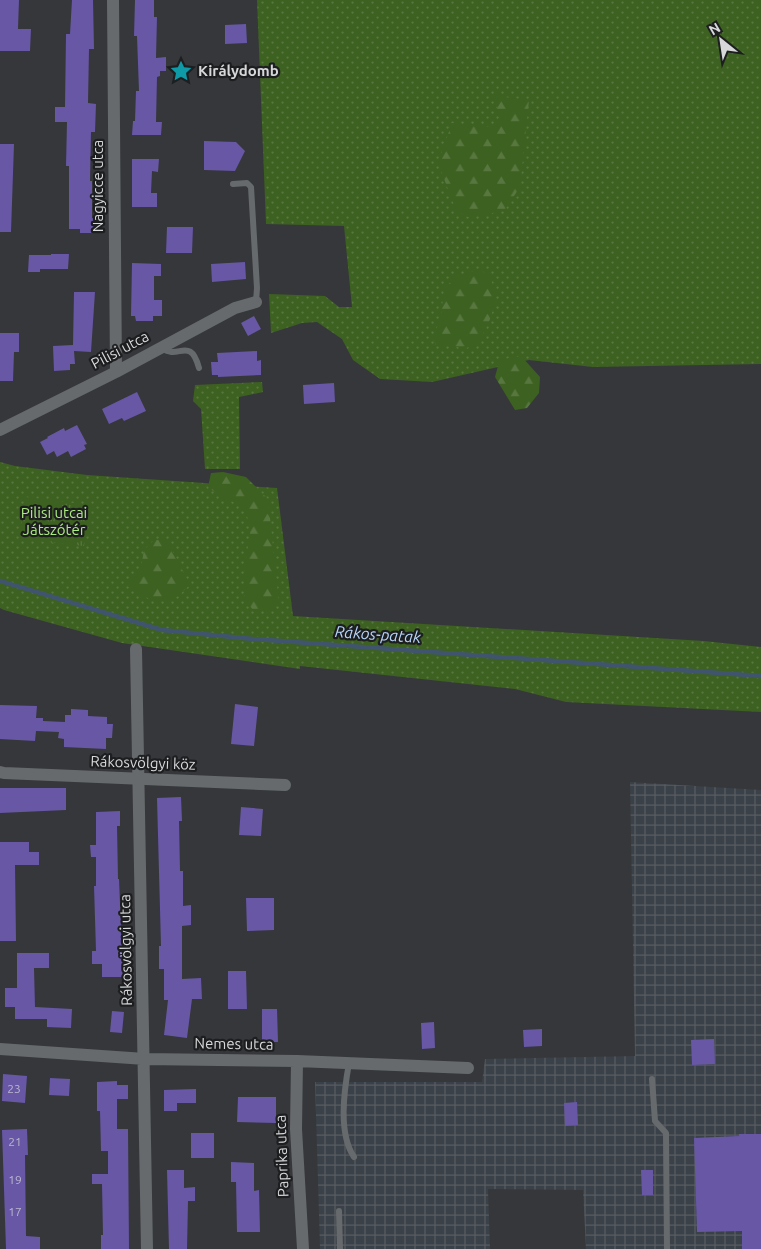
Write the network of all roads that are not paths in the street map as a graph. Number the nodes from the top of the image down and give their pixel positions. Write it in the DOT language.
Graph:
graph roads {
  1 [pos="113,0"];
  2 [pos="232,184"];
  3 [pos="256,302"];
  4 [pos="161,348"];
  5 [pos="199,368"];
  6 [pos="116,372"];
  7 [pos="0,430"];
  8 [pos="136,649"];
  9 [pos="0,772"];
  10 [pos="138,779"];
  11 [pos="285,785"];
  12 [pos="0,1049"];
  13 [pos="145,1059"];
  14 [pos="297,1061"];
  15 [pos="349,1064"];
  16 [pos="468,1068"];
  17 [pos="652,1079"];
  18 [pos="354,1157"];
  19 [pos="339,1210"];
  20 [pos="147,1249"];
  21 [pos="303,1249"];
  22 [pos="340,1249"];
  23 [pos="667,1249"];
  1 -- 6 [label="street, Nagyicce utca"];
  2 -- 3 [label="lane"];
  3 -- 4 [label="street, Pilisi utca"];
  4 -- 5 [label="lane"];
  4 -- 6 [label="street, Pilisi utca"];
  6 -- 7 [label="street, Pilisi utca"];
  8 -- 10 [label="street, Rákosvölgyi utca"];
  9 -- 10 [label="street, Rákosvölgyi köz"];
  10 -- 11 [label="street, Rákosvölgyi köz"];
  10 -- 13 [label="street, Rákosvölgyi utca"];
  12 -- 13 [label="street, Nemes utca"];
  13 -- 14 [label="street, Nemes utca"];
  13 -- 20 [label="street, Rákosvölgyi utca"];
  14 -- 15 [label="street, Nemes utca"];
  14 -- 21 [label="street, Paprika utca"];
  15 -- 16 [label="street, Nemes utca"];
  15 -- 18 [label="lane"];
  17 -- 23 [label="lane"];
  19 -- 22 [label="lane"];
}
